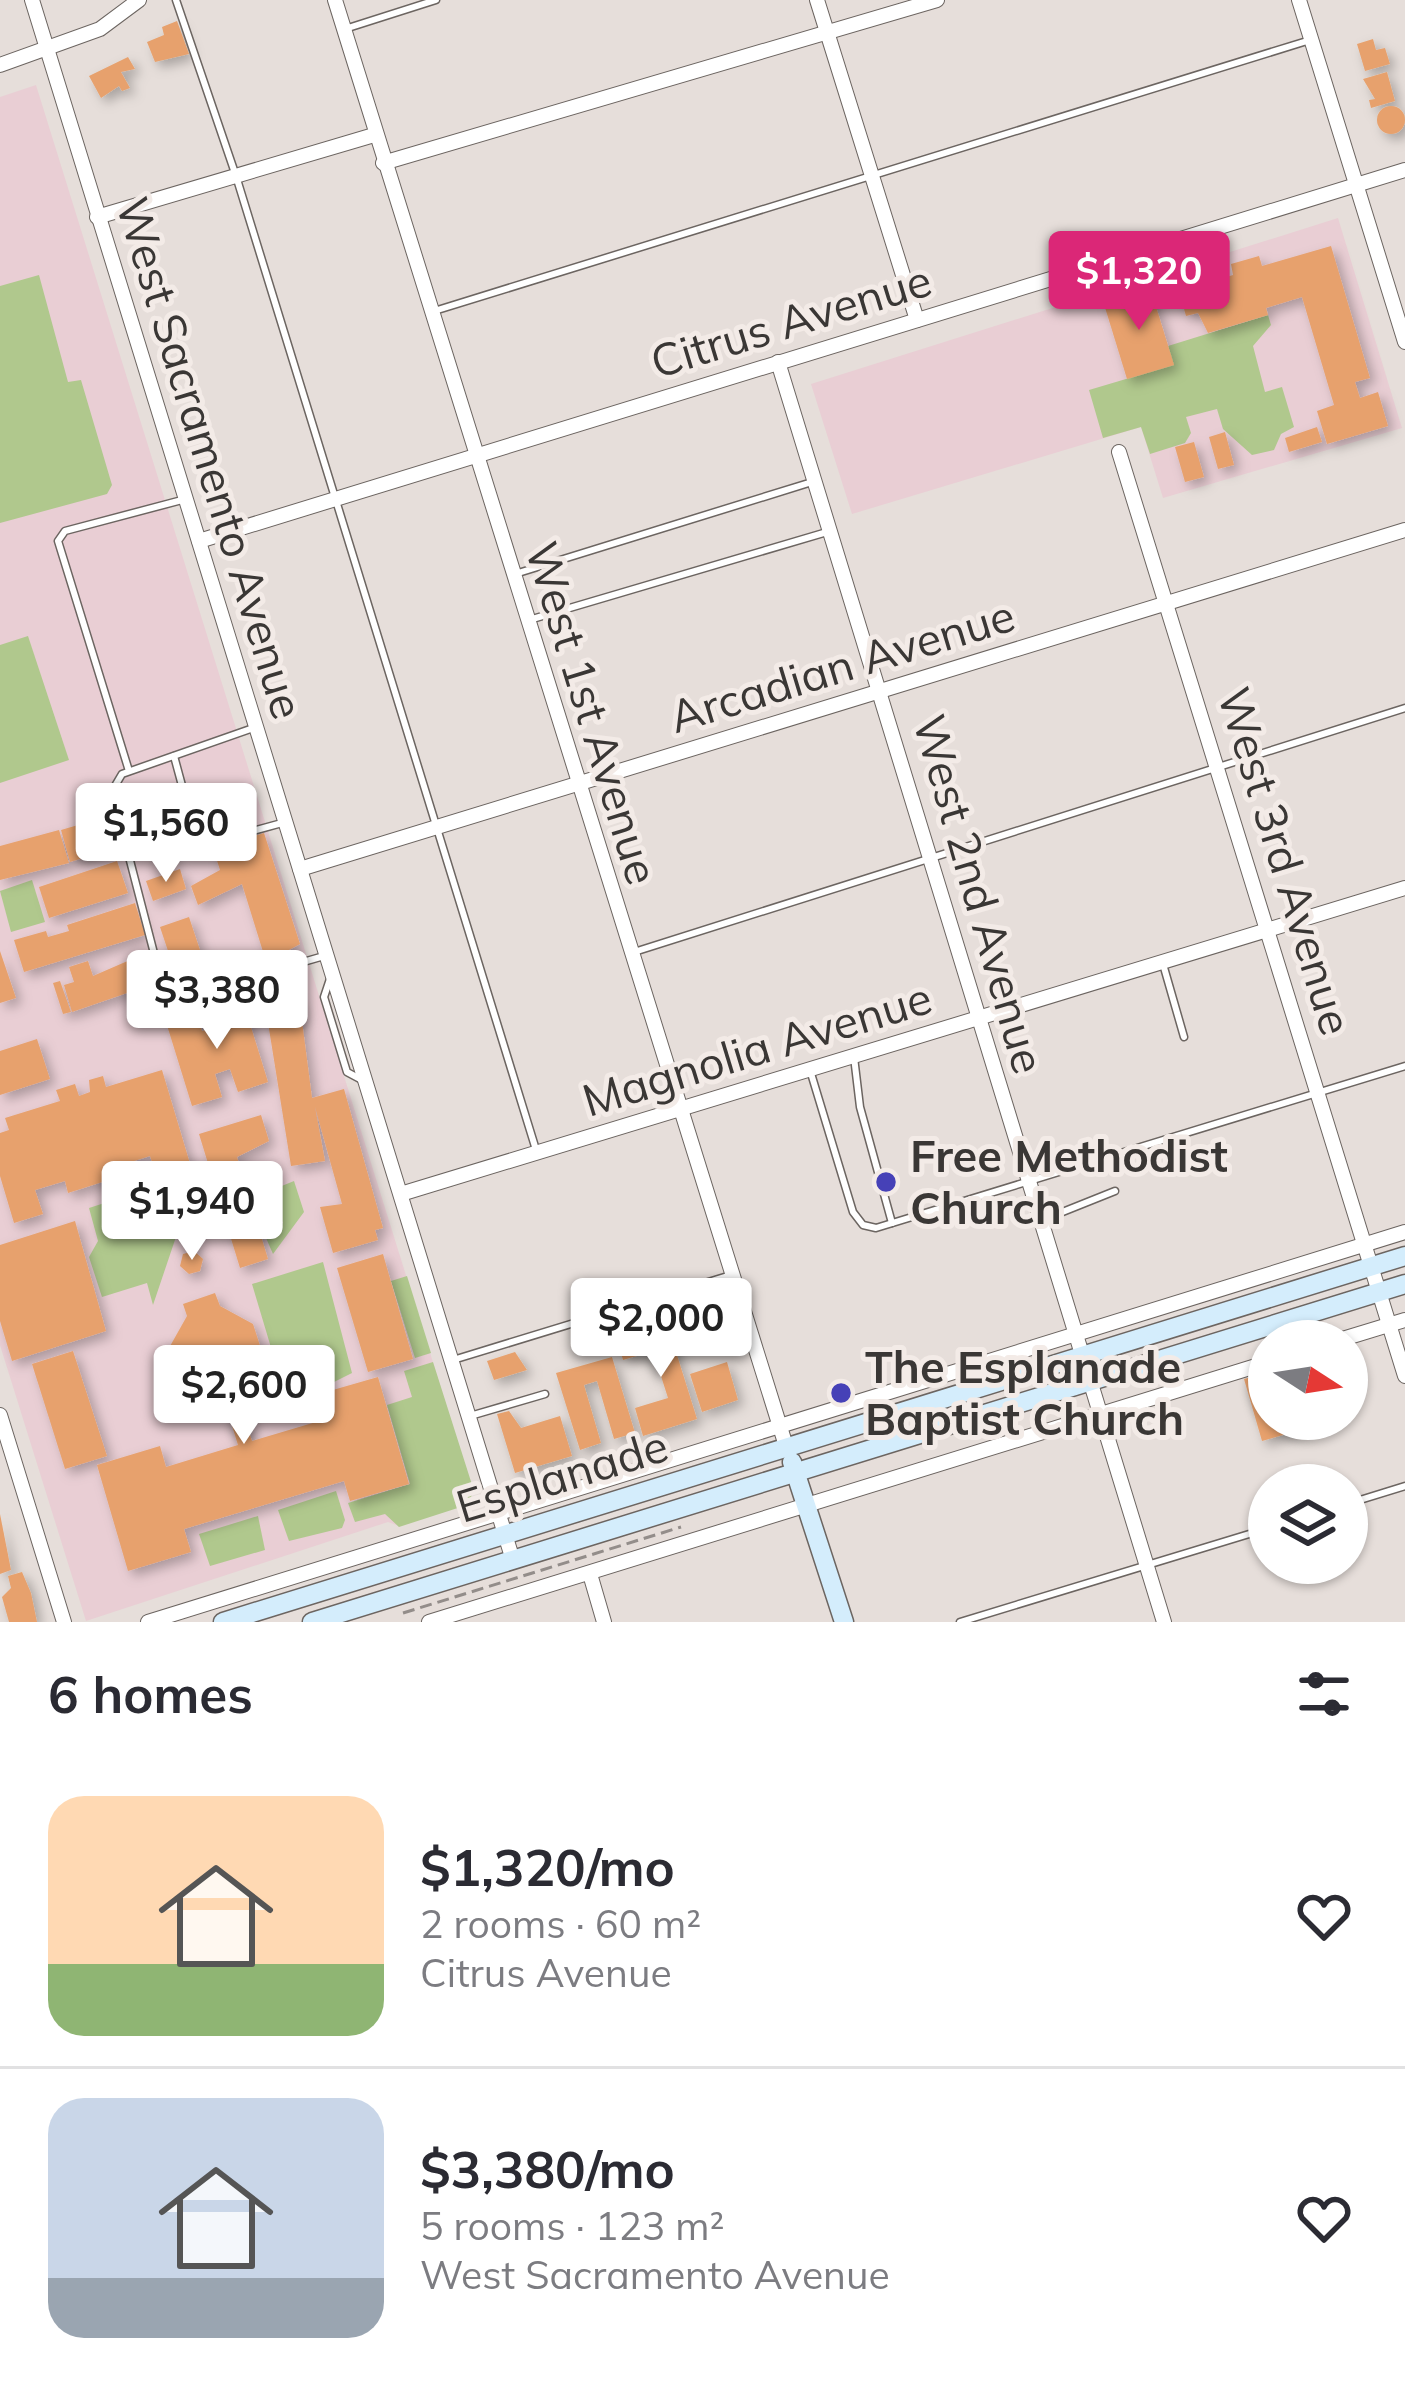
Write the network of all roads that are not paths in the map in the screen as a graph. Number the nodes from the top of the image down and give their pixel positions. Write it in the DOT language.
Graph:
graph roads {
  1 [pos="32,0"];
  2 [pos="140,0"];
  3 [pos="176,0"];
  4 [pos="335,0"];
  5 [pos="436,0"];
  6 [pos="817,0"];
  7 [pos="937,0"];
  8 [pos="1299,0"];
  9 [pos="344,29"];
  10 [pos="827,34"];
  11 [pos="1311,40"];
  12 [pos="48,51"];
  13 [pos="0,65"];
  14 [pos="374,135"];
  15 [pos="383,163"];
  16 [pos="1405,170"];
  17 [pos="872,174"];
  18 [pos="236,176"];
  19 [pos="1356,185"];
  20 [pos="97,218"];
  21 [pos="430,312"];
  22 [pos="917,320"];
  23 [pos="1405,342"];
  24 [pos="778,362"];
  25 [pos="1119,452"];
  26 [pos="476,460"];
  27 [pos="815,481"];
  28 [pos="185,499"];
  29 [pos="335,501"];
  30 [pos="1405,530"];
  31 [pos="831,531"];
  32 [pos="199,542"];
  33 [pos="512,575"];
  34 [pos="1166,604"];
  35 [pos="526,622"];
  36 [pos="882,692"];
  37 [pos="1405,708"];
  38 [pos="256,728"];
  39 [pos="174,756"];
  40 [pos="1217,766"];
  41 [pos="125,773"];
  42 [pos="577,785"];
  43 [pos="286,822"];
  44 [pos="434,828"];
  45 [pos="929,855"];
  46 [pos="300,868"];
  47 [pos="1405,888"];
  48 [pos="1268,927"];
  49 [pos="630,953"];
  50 [pos="1162,961"];
  51 [pos="330,963"];
  52 [pos="977,1020"];
  53 [pos="1184,1037"];
  54 [pos="854,1057"];
  55 [pos="1405,1066"];
  56 [pos="811,1070"];
  57 [pos="1320,1093"];
  58 [pos="679,1110"];
  59 [pos="537,1153"];
  60 [pos="1028,1183"];
  61 [pos="1115,1191"];
  62 [pos="404,1193"];
  63 [pos="1040,1221"];
  64 [pos="892,1223"];
  65 [pos="1405,1232"];
  66 [pos="1366,1244"];
  67 [pos="1405,1256"];
  68 [pos="1374,1265"];
  69 [pos="731,1274"];
  70 [pos="1405,1284"];
  71 [pos="1381,1292"];
  72 [pos="1397,1322"];
  73 [pos="1368,1331"];
  74 [pos="1075,1333"];
  75 [pos="453,1360"];
  76 [pos="1086,1369"];
  77 [pos="1248,1369"];
  78 [pos="1405,1376"];
  79 [pos="545,1394"];
  80 [pos="0,1415"];
  81 [pos="1098,1415"];
  82 [pos="470,1416"];
  83 [pos="779,1425"];
  84 [pos="786,1446"];
  85 [pos="795,1471"];
  86 [pos="1405,1486"];
  87 [pos="1368,1497"];
  88 [pos="807,1506"];
  89 [pos="498,1513"];
  90 [pos="505,1534"];
  91 [pos="1248,1534"];
  92 [pos="512,1557"];
  93 [pos="1146,1565"];
  94 [pos="590,1574"];
  95 [pos="364,1614"];
  96 [pos="64,1622"];
  97 [pos="148,1622"];
  98 [pos="223,1622"];
  99 [pos="312,1622"];
  100 [pos="429,1622"];
  101 [pos="604,1622"];
  102 [pos="844,1622"];
  103 [pos="960,1622"];
  104 [pos="1164,1622"];
  1 -- 12 [label="street, West Sacramento Avenue"];
  2 -- 12 [label="street"];
  3 -- 18 [label="lane"];
  4 -- 9 [label="street, West 1st Avenue"];
  5 -- 9 [label="lane"];
  6 -- 10 [label="street"];
  7 -- 10 [label="street"];
  8 -- 11 [label="street"];
  9 -- 14 [label="street, West 1st Avenue"];
  10 -- 15 [label="street"];
  10 -- 17 [label="street"];
  11 -- 17 [label="lane"];
  11 -- 19 [label="street"];
  12 -- 13 [label="street"];
  12 -- 20 [label="street, West Sacramento Avenue"];
  14 -- 15 [label="street, West 1st Avenue"];
  14 -- 18 [label="street"];
  15 -- 21 [label="street, West 1st Avenue"];
  16 -- 19 [label="street, Citrus Avenue"];
  17 -- 21 [label="lane"];
  17 -- 22 [label="street"];
  18 -- 20 [label="street"];
  18 -- 29 [label="lane"];
  19 -- 22 [label="street, Citrus Avenue"];
  19 -- 23 [label="street"];
  20 -- 28 [label="street, West Sacramento Avenue"];
  21 -- 26 [label="street, West 1st Avenue"];
  22 -- 24 [label="street, Citrus Avenue"];
  24 -- 26 [label="street, Citrus Avenue"];
  24 -- 27 [label="street, West 2nd Avenue"];
  25 -- 34 [label="street, West 3rd Avenue"];
  26 -- 29 [label="street, Citrus Avenue"];
  26 -- 33 [label="street, West 1st Avenue"];
  27 -- 31 [label="street, West 2nd Avenue"];
  27 -- 33 [label="lane"];
  28 -- 32 [label="street, West Sacramento Avenue"];
  28 -- 41 [label="lane"];
  29 -- 32 [label="street, Citrus Avenue"];
  29 -- 44 [label="lane"];
  30 -- 34 [label="street, Arcadian Avenue"];
  31 -- 35 [label="lane"];
  31 -- 36 [label="street, West 2nd Avenue"];
  32 -- 38 [label="street, West Sacramento Avenue"];
  33 -- 35 [label="street, West 1st Avenue"];
  34 -- 36 [label="street, Arcadian Avenue"];
  34 -- 40 [label="street, West 3rd Avenue"];
  35 -- 42 [label="street, West 1st Avenue"];
  36 -- 42 [label="street, Arcadian Avenue"];
  36 -- 45 [label="street, West 2nd Avenue"];
  37 -- 40 [label="lane"];
  38 -- 39 [label="lane"];
  38 -- 43 [label="street, West Sacramento Avenue"];
  39 -- 41 [label="lane"];
  39 -- 43 [label="lane"];
  40 -- 45 [label="lane"];
  40 -- 48 [label="street, West 3rd Avenue"];
  41 -- 51 [label="lane"];
  42 -- 44 [label="street, Arcadian Avenue"];
  42 -- 49 [label="street, West 1st Avenue"];
  43 -- 46 [label="street, West Sacramento Avenue"];
  44 -- 46 [label="street, Arcadian Avenue"];
  44 -- 59 [label="lane"];
  45 -- 49 [label="lane"];
  45 -- 52 [label="street, West 2nd Avenue"];
  46 -- 51 [label="street, West Sacramento Avenue"];
  47 -- 48 [label="street, Magnolia Avenue"];
  48 -- 50 [label="street, Magnolia Avenue"];
  48 -- 57 [label="street, West 3rd Avenue"];
  49 -- 58 [label="street, West 1st Avenue"];
  50 -- 52 [label="street, Magnolia Avenue"];
  50 -- 53 [label="lane"];
  51 -- 62 [label="street, West Sacramento Avenue"];
  52 -- 54 [label="street, Magnolia Avenue"];
  52 -- 60 [label="street, West 2nd Avenue"];
  54 -- 56 [label="street, Magnolia Avenue"];
  54 -- 64 [label="lane"];
  55 -- 57 [label="lane"];
  56 -- 58 [label="street, Magnolia Avenue"];
  56 -- 64 [label="lane"];
  57 -- 60 [label="lane"];
  57 -- 66 [label="street, West 3rd Avenue"];
  58 -- 59 [label="street, Magnolia Avenue"];
  58 -- 69 [label="street, West 1st Avenue"];
  59 -- 62 [label="street, Magnolia Avenue"];
  60 -- 63 [label="street, West 2nd Avenue"];
  60 -- 64 [label="lane"];
  61 -- 63 [label="lane"];
  62 -- 75 [label="street, West Sacramento Avenue"];
  63 -- 74 [label="street, West 2nd Avenue"];
  65 -- 66 [label="street"];
  66 -- 68 [label="street, West 3rd Avenue"];
  66 -- 74 [label="street"];
  67 -- 68 [label="main road, Esplanade"];
  68 -- 71 [label="street, West 3rd Avenue"];
  68 -- 76 [label="main road, Esplanade"];
  69 -- 75 [label="lane"];
  69 -- 83 [label="street, West 1st Avenue"];
  70 -- 71 [label="main road, Esplanade"];
  71 -- 72 [label="street, West 3rd Avenue"];
  71 -- 76 [label="main road, Esplanade"];
  72 -- 73 [label="street"];
  72 -- 78 [label="street, West 3rd Avenue"];
  74 -- 76 [label="street, West 2nd Avenue"];
  74 -- 83 [label="street"];
  75 -- 82 [label="street, West Sacramento Avenue"];
  76 -- 81 [label="street, West 2nd Avenue"];
  76 -- 84 [label="main road, Esplanade"];
  76 -- 85 [label="main road, Esplanade"];
  77 -- 81 [label="street"];
  79 -- 82 [label="lane"];
  80 -- 96 [label="street"];
  81 -- 88 [label="street"];
  81 -- 93 [label="street, West 2nd Avenue"];
  82 -- 89 [label="street, West Sacramento Avenue"];
  83 -- 84 [label="street, West 1st Avenue"];
  83 -- 89 [label="street"];
  84 -- 85 [label="main road"];
  84 -- 90 [label="main road, Esplanade"];
  85 -- 88 [label="main road"];
  85 -- 92 [label="main road, Esplanade"];
  86 -- 87 [label="lane"];
  88 -- 94 [label="street"];
  88 -- 102 [label="main road"];
  89 -- 90 [label="street, West Sacramento Avenue"];
  89 -- 97 [label="street"];
  90 -- 92 [label="street, West Sacramento Avenue"];
  90 -- 98 [label="main road, Esplanade"];
  91 -- 93 [label="lane"];
  92 -- 95 [label="main road, Esplanade"];
  93 -- 103 [label="lane"];
  93 -- 104 [label="street, West 2nd Avenue"];
  94 -- 100 [label="street"];
  94 -- 101 [label="street"];
  95 -- 99 [label="main road, Esplanade"];
}
